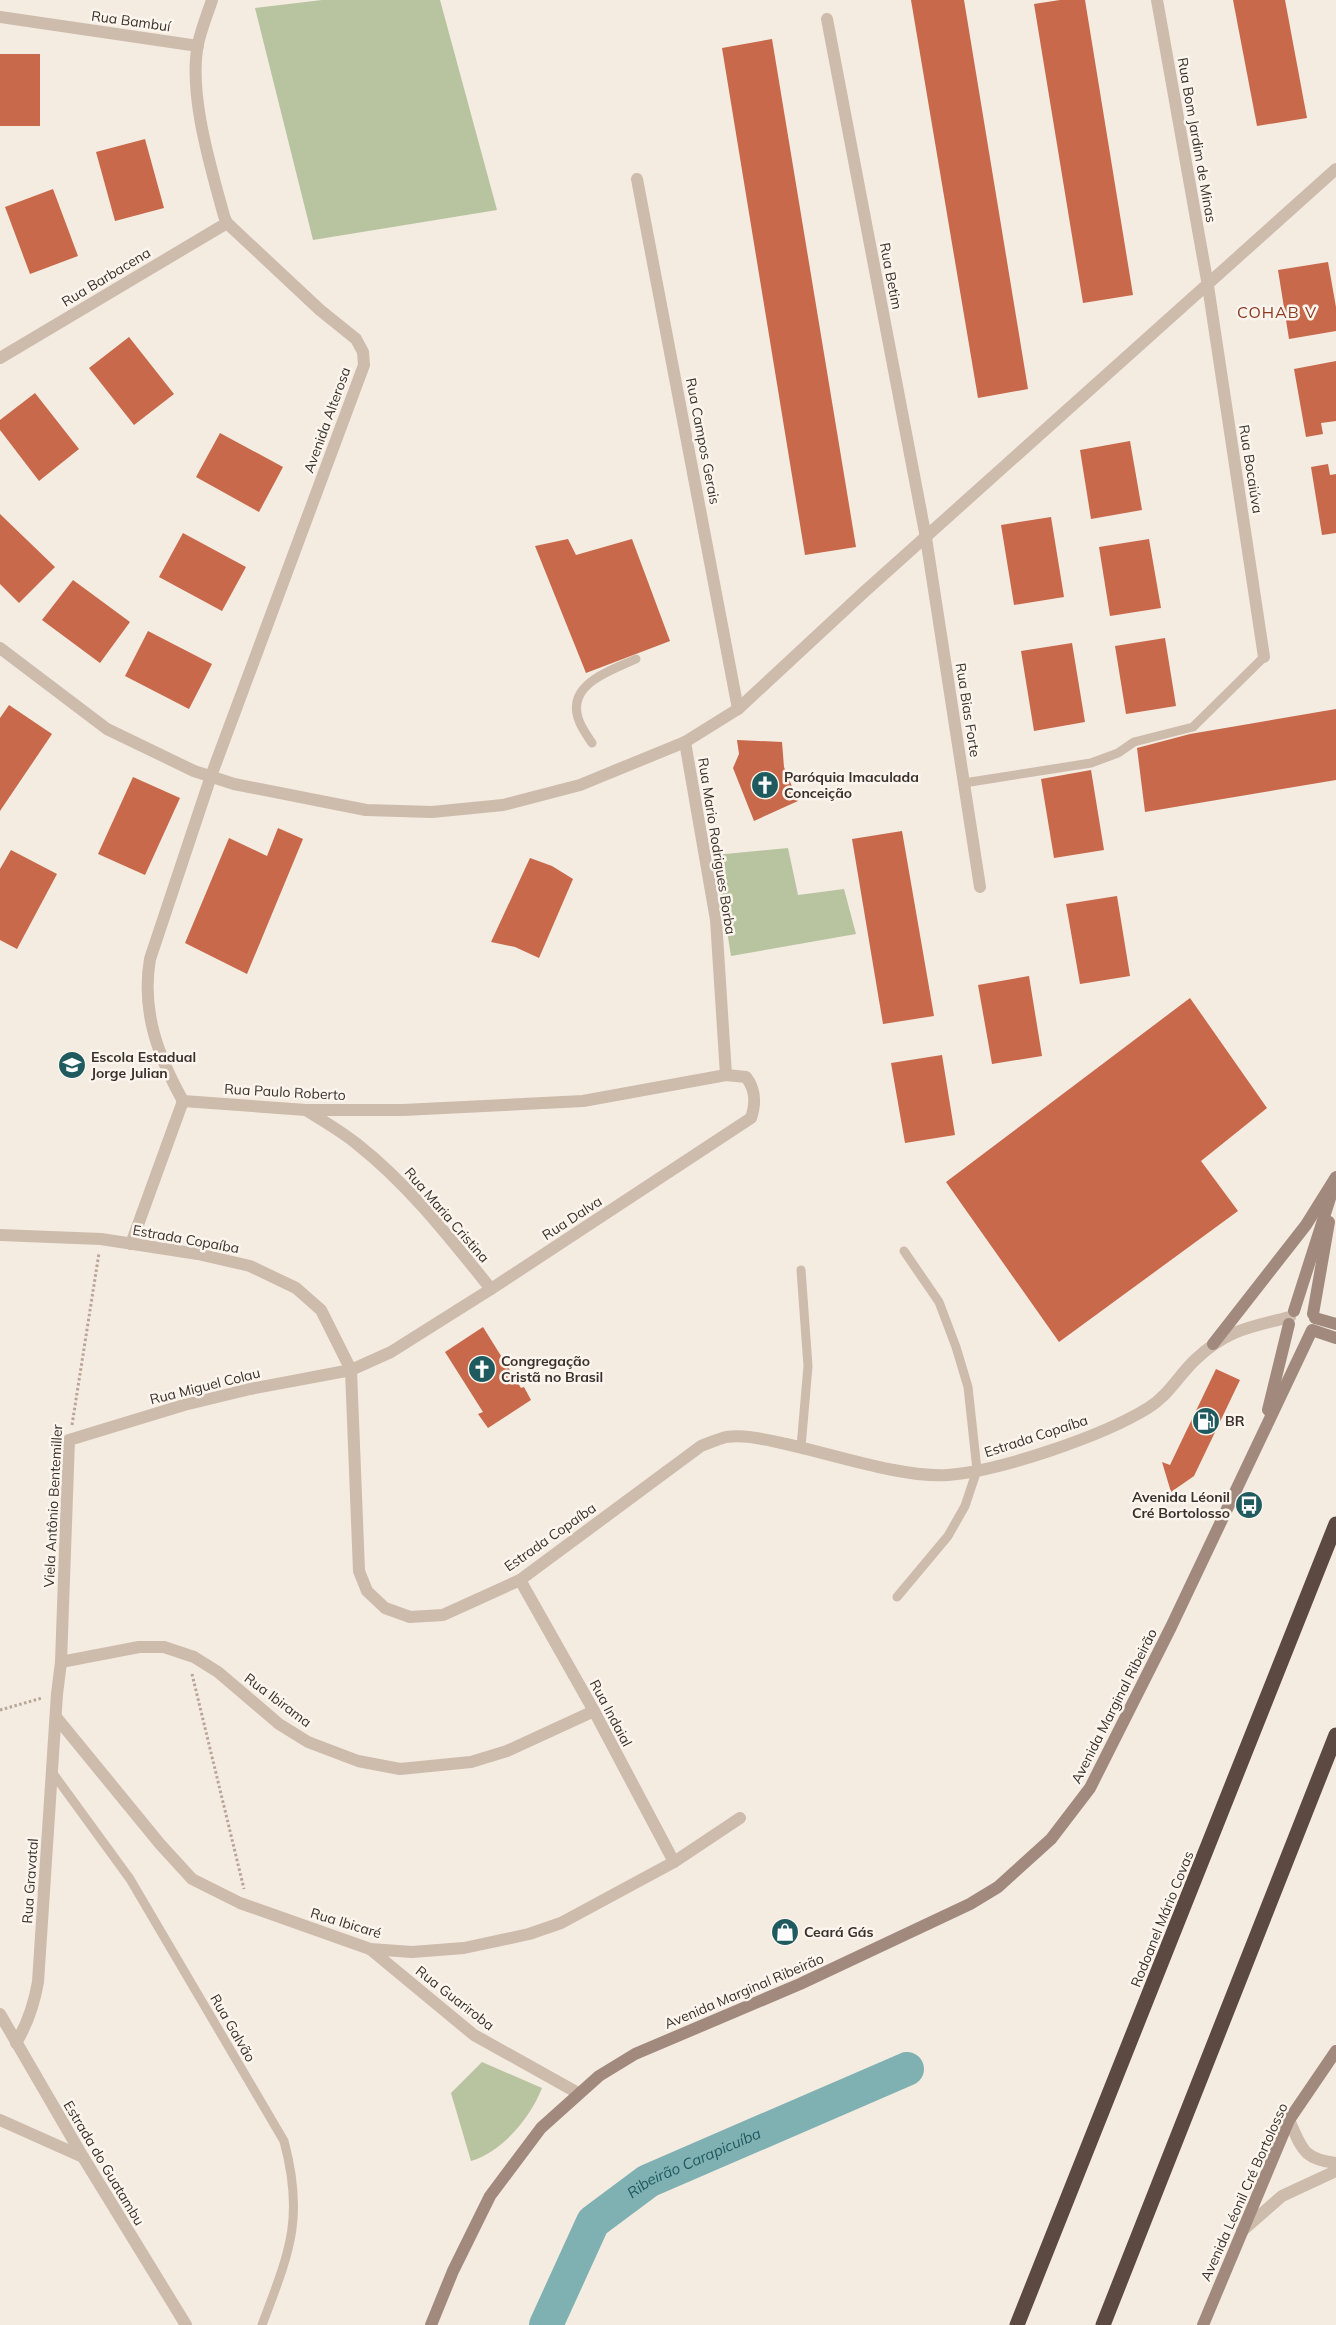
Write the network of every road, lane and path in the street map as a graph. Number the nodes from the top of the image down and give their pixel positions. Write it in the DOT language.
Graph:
graph roads {
  1 [pos="212,0"];
  2 [pos="1157,0"];
  3 [pos="0,17"];
  4 [pos="827,19"];
  5 [pos="198,46"];
  6 [pos="1336,169"];
  7 [pos="637,179"];
  8 [pos="227,223"];
  9 [pos="1208,286"];
  10 [pos="0,358"];
  11 [pos="926,538"];
  12 [pos="0,648"];
  13 [pos="1264,657"];
  14 [pos="636,660"];
  15 [pos="738,709"];
  16 [pos="685,742"];
  17 [pos="592,743"];
  18 [pos="211,776"];
  19 [pos="964,783"];
  20 [pos="980,887"];
  21 [pos="726,1075"];
  22 [pos="184,1101"];
  23 [pos="306,1110"];
  24 [pos="1336,1178"];
  25 [pos="6,1235"];
  26 [pos="101,1239"];
  27 [pos="0,1243"];
  28 [pos="131,1244"];
  29 [pos="904,1251"];
  30 [pos="801,1270"];
  31 [pos="491,1289"];
  32 [pos="1291,1317"];
  33 [pos="1313,1320"];
  34 [pos="1336,1324"];
  35 [pos="1336,1338"];
  36 [pos="1213,1344"];
  37 [pos="351,1370"];
  38 [pos="1262,1437"];
  39 [pos="69,1440"];
  40 [pos="801,1447"];
  41 [pos="977,1470"];
  42 [pos="1336,1524"];
  43 [pos="520,1580"];
  44 [pos="897,1597"];
  45 [pos="188,1655"];
  46 [pos="61,1662"];
  47 [pos="57,1694"];
  48 [pos="0,1710"];
  49 [pos="594,1711"];
  50 [pos="56,1717"];
  51 [pos="1336,1735"];
  52 [pos="52,1772"];
  53 [pos="740,1818"];
  54 [pos="674,1862"];
  55 [pos="248,1906"];
  56 [pos="370,1949"];
  57 [pos="0,2014"];
  58 [pos="16,2043"];
  59 [pos="1336,2050"];
  60 [pos="578,2093"];
  61 [pos="0,2120"];
  62 [pos="1289,2120"];
  63 [pos="82,2156"];
  64 [pos="1336,2163"];
  65 [pos="1336,2171"];
  66 [pos="1240,2233"];
  67 [pos="186,2325"];
  68 [pos="262,2325"];
  69 [pos="431,2325"];
  70 [pos="1018,2325"];
  71 [pos="1103,2325"];
  72 [pos="1203,2325"];
  1 -- 5 [label="street"];
  2 -- 9 [label="street, Rua Bom Jardim de Minas"];
  3 -- 5 [label="street, Rua Bambuí"];
  4 -- 11 [label="street, Rua Betim"];
  5 -- 8 [label="street"];
  6 -- 9 [label="street"];
  7 -- 15 [label="street, Rua Campos Gerais"];
  8 -- 10 [label="street, Rua Barbacena"];
  8 -- 18 [label="street, Avenida Alterosa"];
  9 -- 11 [label="street"];
  9 -- 13 [label="street, Rua Bocaiúva"];
  11 -- 15 [label="street"];
  11 -- 19 [label="street, Rua Bias Forte"];
  12 -- 18 [label="street"];
  13 -- 19 [label="lane"];
  14 -- 17 [label="lane"];
  15 -- 16 [label="street"];
  16 -- 18 [label="street"];
  16 -- 21 [label="street, Rua Mario Rodrigues Borba"];
  18 -- 22 [label="street"];
  19 -- 20 [label="street, Rua Bias Forte"];
  21 -- 23 [label="street, Rua Paulo Roberto"];
  21 -- 31 [label="street, Rua Dalva"];
  22 -- 23 [label="street, Rua Paulo Roberto"];
  22 -- 28 [label="street"];
  23 -- 31 [label="street, Rua Maria Cristina"];
  24 -- 32 [label="main road"];
  24 -- 33 [label="main road"];
  24 -- 36 [label="main road"];
  25 -- 26 [label="street, Estrada Copaíba"];
  25 -- 27 [label="street"];
  26 -- 28 [label="street, Estrada Copaíba"];
  26 -- 39 [label="path, Viela Antônio Bentemiller"];
  28 -- 37 [label="street, Estrada Copaíba"];
  29 -- 41 [label="lane"];
  30 -- 40 [label="lane"];
  31 -- 37 [label="street, Rua Dalva"];
  32 -- 33 [label="main road"];
  32 -- 33 [label="main road"];
  32 -- 36 [label="street, Estrada Copaíba"];
  32 -- 38 [label="main road"];
  33 -- 34 [label="main road"];
  33 -- 35 [label="main road"];
  33 -- 38 [label="main road"];
  36 -- 41 [label="street, Estrada Copaíba"];
  37 -- 39 [label="street, Rua Miguel Colau"];
  37 -- 43 [label="street, Estrada Copaíba"];
  38 -- 60 [label="main road, Avenida Marginal Ribeirão"];
  39 -- 46 [label="street, Viela Antônio Bentemiller"];
  40 -- 41 [label="street, Estrada Copaíba"];
  40 -- 43 [label="street, Estrada Copaíba"];
  41 -- 44 [label="lane"];
  42 -- 70 [label="highway, Rodoanel Mário Covas"];
  43 -- 49 [label="street, Rua Indaial"];
  45 -- 46 [label="street, Rua Ibirama"];
  45 -- 49 [label="street, Rua Ibirama"];
  45 -- 55 [label="path"];
  46 -- 47 [label="street, Viela Antônio Bentemiller"];
  47 -- 48 [label="path"];
  47 -- 50 [label="street, Viela Antônio Bentemiller"];
  49 -- 54 [label="street, Rua Indaial"];
  50 -- 52 [label="street, Rua Gravatal"];
  50 -- 55 [label="street, Rua Ibicaré"];
  51 -- 71 [label="highway"];
  52 -- 58 [label="street, Rua Gravatal"];
  52 -- 68 [label="lane, Rua Galvão"];
  53 -- 54 [label="street, Rua Ibicaré"];
  54 -- 56 [label="street, Rua Ibicaré"];
  55 -- 56 [label="street, Rua Ibicaré"];
  56 -- 60 [label="street, Rua Guariroba"];
  57 -- 58 [label="street, Estrada do Guatambu"];
  58 -- 63 [label="street, Estrada do Guatambu"];
  59 -- 62 [label="main road, Avenida Léonil Cré Bortolosso"];
  60 -- 69 [label="main road, Avenida Marginal Ribeirão"];
  61 -- 63 [label="street"];
  62 -- 64 [label="street"];
  62 -- 66 [label="main road, Avenida Léonil Cré Bortolosso"];
  63 -- 67 [label="street, Estrada do Guatambu"];
  65 -- 66 [label="street"];
  66 -- 72 [label="main road, Avenida Léonil Cré Bortolosso"];
}
